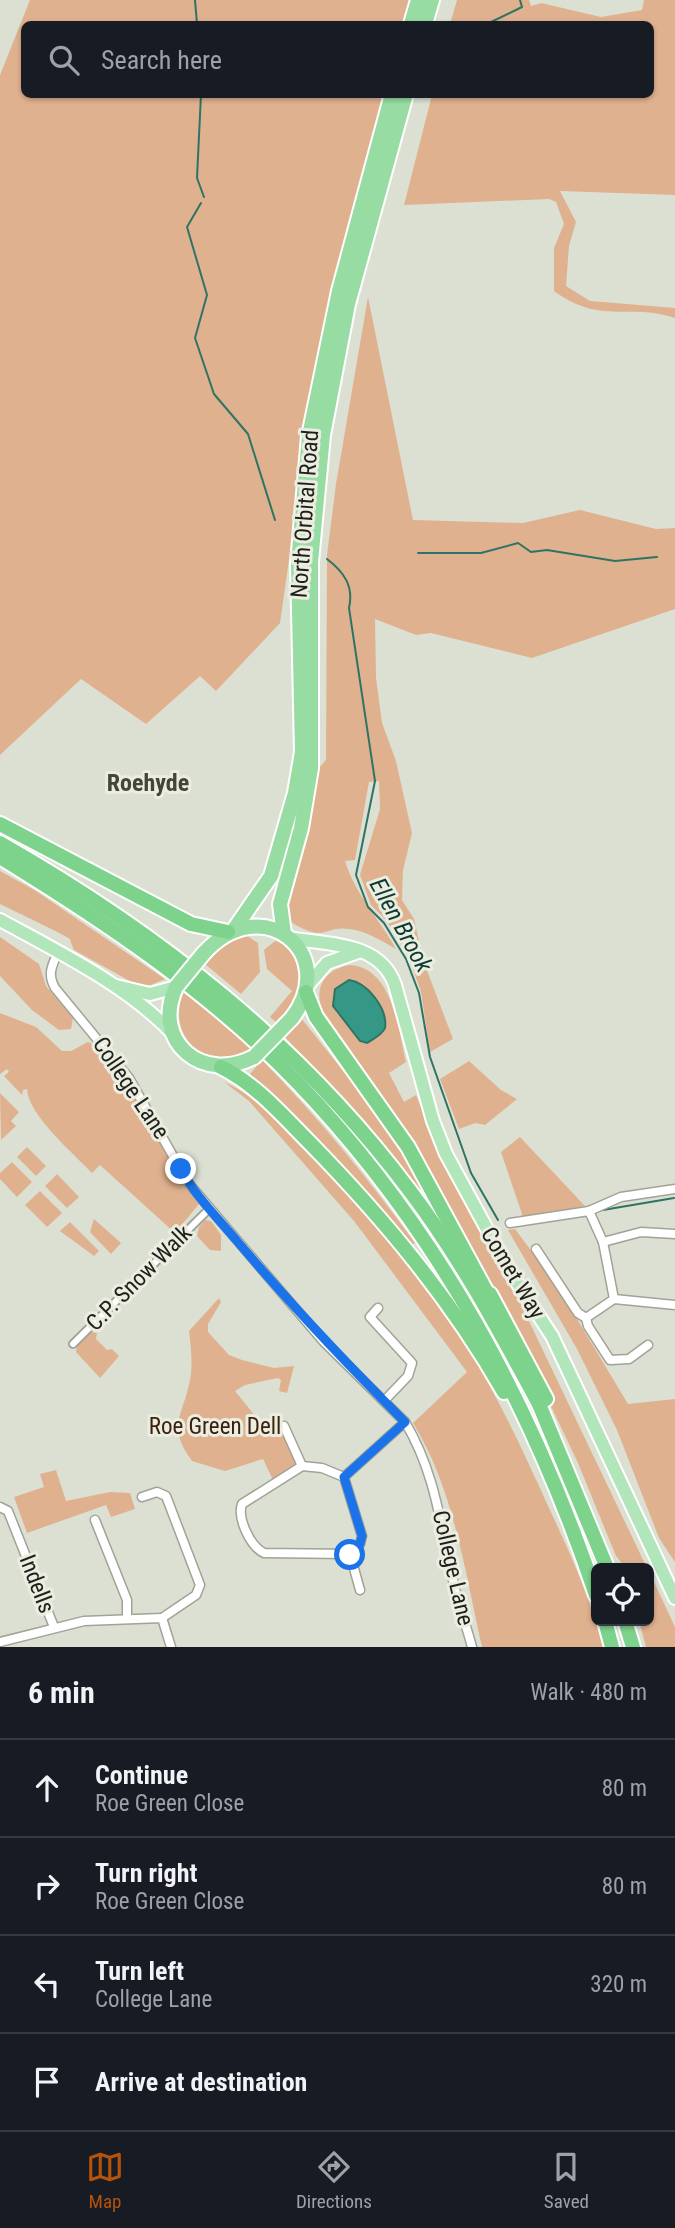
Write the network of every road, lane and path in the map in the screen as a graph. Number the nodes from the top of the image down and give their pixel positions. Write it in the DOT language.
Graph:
graph roads {
  1 [pos="418,0"];
  2 [pos="432,0"];
  3 [pos="412,21"];
  4 [pos="426,21"];
  5 [pos="391,98"];
  6 [pos="404,98"];
  7 [pos="0,824"];
  8 [pos="0,843"];
  9 [pos="0,858"];
  10 [pos="0,920"];
  11 [pos="232,930"];
  12 [pos="286,936"];
  13 [pos="362,951"];
  14 [pos="58,952"];
  15 [pos="113,985"];
  16 [pos="176,987"];
  17 [pos="307,989"];
  18 [pos="174,1036"];
  19 [pos="222,1067"];
  20 [pos="675,1189"];
  21 [pos="589,1211"];
  22 [pos="205,1213"];
  23 [pos="510,1223"];
  24 [pos="675,1234"];
  25 [pos="603,1242"];
  26 [pos="536,1249"];
  27 [pos="484,1284"];
  28 [pos="614,1299"];
  29 [pos="675,1305"];
  30 [pos="378,1308"];
  31 [pos="586,1318"];
  32 [pos="73,1344"];
  33 [pos="648,1345"];
  34 [pos="384,1401"];
  35 [pos="539,1404"];
  36 [pos="405,1422"];
  37 [pos="284,1426"];
  38 [pos="302,1466"];
  39 [pos="344,1477"];
  40 [pos="142,1497"];
  41 [pos="0,1507"];
  42 [pos="565,1511"];
  43 [pos="96,1520"];
  44 [pos="350,1555"];
  45 [pos="605,1563"];
  46 [pos="614,1563"];
  47 [pos="591,1581"];
  48 [pos="360,1590"];
  49 [pos="675,1598"];
  50 [pos="127,1618"];
  51 [pos="162,1618"];
  52 [pos="606,1626"];
  53 [pos="627,1626"];
  54 [pos="634,1626"];
  55 [pos="54,1627"];
  56 [pos="0,1642"];
  57 [pos="171,1647"];
  58 [pos="472,1647"];
  59 [pos="612,1647"];
  60 [pos="633,1647"];
  61 [pos="640,1647"];
  1 -- 3 [label="highway"];
  2 -- 4 [label="highway"];
  5 -- 11 [label="highway, North Orbital Road"];
  6 -- 12 [label="highway, North Orbital Road"];
  7 -- 11 [label="highway"];
  8 -- 35 [label="highway"];
  9 -- 42 [label="highway"];
  10 -- 14 [label="main road"];
  11 -- 12 [label="highway"];
  11 -- 16 [label="highway, bridge"];
  12 -- 13 [label="main road, Comet Way"];
  12 -- 17 [label="highway"];
  13 -- 17 [label="main road"];
  13 -- 49 [label="main road, Comet Way"];
  14 -- 15 [label="main road"];
  14 -- 34 [label="street, College Lane"];
  15 -- 16 [label="main road"];
  15 -- 18 [label="main road"];
  16 -- 18 [label="highway"];
  17 -- 19 [label="highway, bridge"];
  17 -- 27 [label="highway"];
  18 -- 19 [label="highway"];
  19 -- 42 [label="highway"];
  20 -- 21 [label="street"];
  21 -- 23 [label="street"];
  21 -- 25 [label="street"];
  22 -- 32 [label="street, C.P. Snow Walk"];
  24 -- 25 [label="street"];
  25 -- 28 [label="street"];
  26 -- 31 [label="street"];
  27 -- 35 [label="highway"];
  27 -- 46 [label="highway"];
  28 -- 29 [label="street"];
  28 -- 31 [label="street"];
  30 -- 34 [label="street"];
  31 -- 33 [label="street"];
  34 -- 36 [label="street, College Lane"];
  35 -- 45 [label="highway"];
  36 -- 39 [label="street"];
  36 -- 58 [label="street, College Lane"];
  37 -- 38 [label="street"];
  38 -- 39 [label="street"];
  38 -- 44 [label="street"];
  39 -- 44 [label="street"];
  40 -- 51 [label="street"];
  41 -- 55 [label="street, Indells"];
  42 -- 47 [label="highway"];
  43 -- 50 [label="street"];
  44 -- 48 [label="street"];
  50 -- 51 [label="street"];
  50 -- 55 [label="street"];
  51 -- 57 [label="street"];
  52 -- 59 [label="highway"];
  53 -- 60 [label="highway"];
  54 -- 61 [label="highway"];
  55 -- 56 [label="street"];
}
